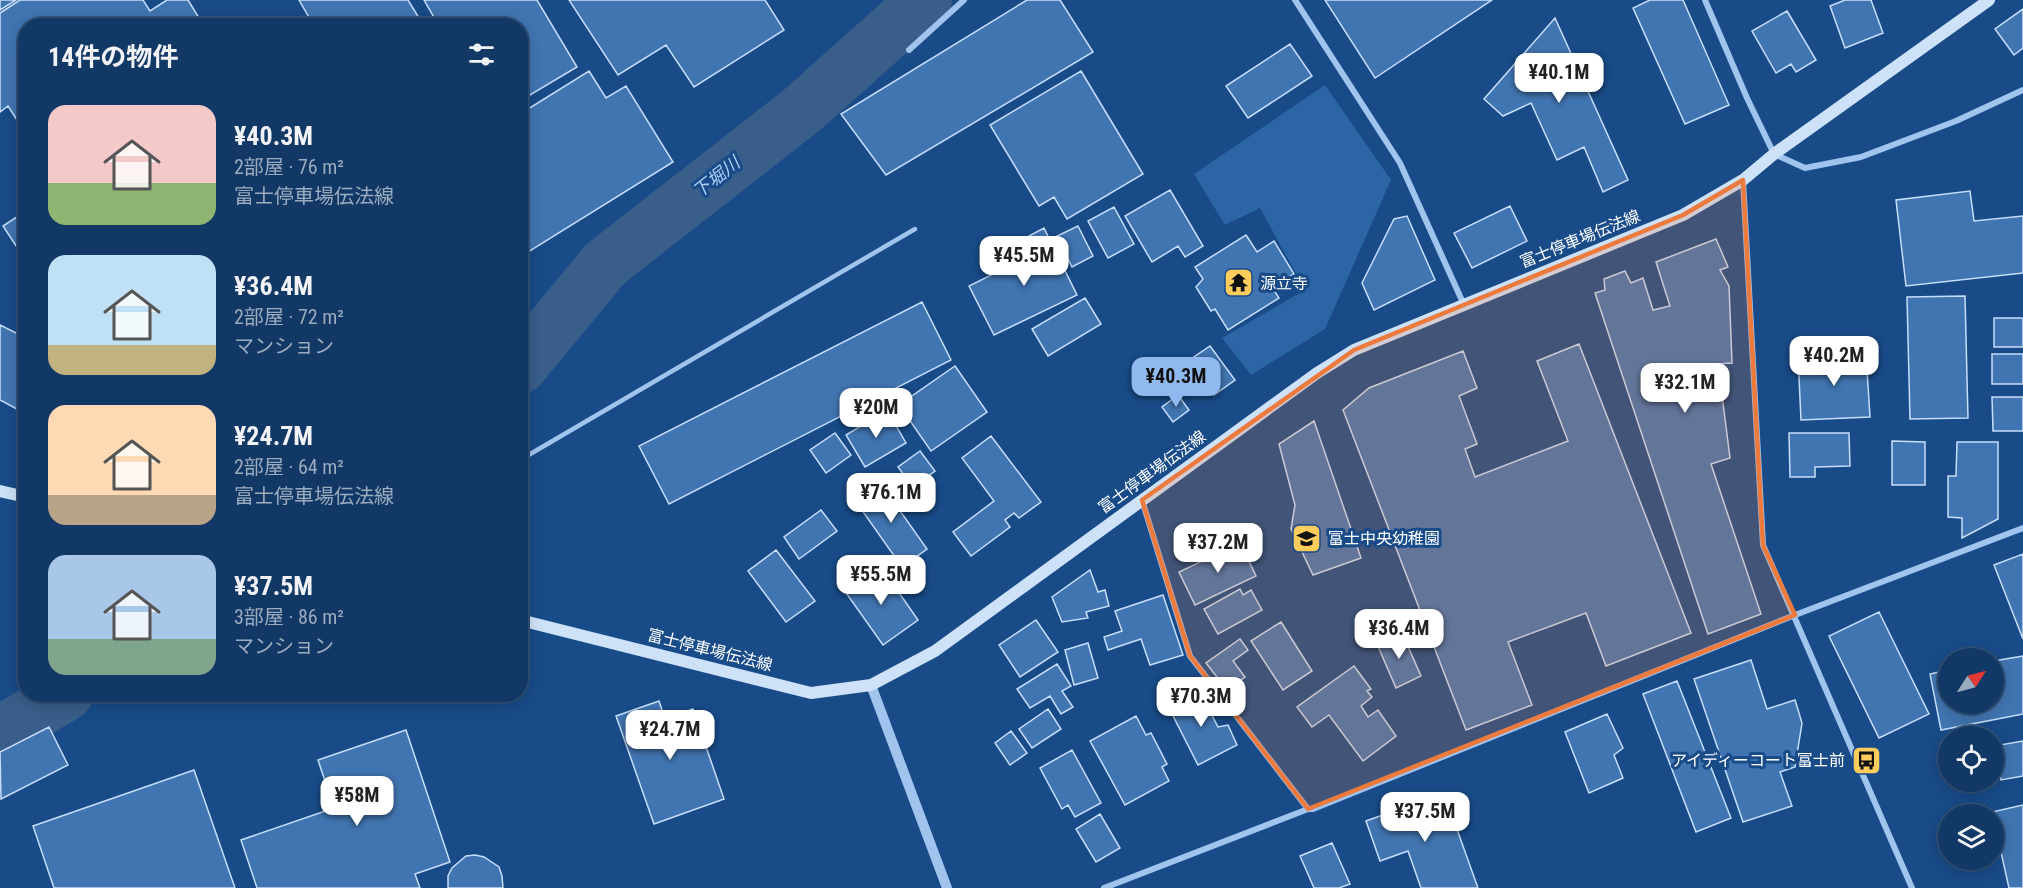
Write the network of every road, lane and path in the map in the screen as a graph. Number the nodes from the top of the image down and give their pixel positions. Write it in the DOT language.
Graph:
graph roads {
  1 [pos="964,0"];
  2 [pos="1295,0"];
  3 [pos="1705,0"];
  4 [pos="1989,0"];
  5 [pos="909,50"];
  6 [pos="2023,90"];
  7 [pos="1774,154"];
  8 [pos="1743,180"];
  9 [pos="915,229"];
  10 [pos="1464,305"];
  11 [pos="528,455"];
  12 [pos="0,491"];
  13 [pos="18,495"];
  14 [pos="1142,500"];
  15 [pos="2023,528"];
  16 [pos="1795,615"];
  17 [pos="528,622"];
  18 [pos="871,685"];
  19 [pos="1308,809"];
  20 [pos="947,888"];
  21 [pos="1104,888"];
  22 [pos="1912,888"];
  1 -- 5 [label="street"];
  2 -- 10 [label="street"];
  3 -- 7 [label="street"];
  4 -- 7 [label="main road, 富士停車場伝法線"];
  6 -- 7 [label="street"];
  7 -- 8 [label="main road, 富士停車場伝法線"];
  8 -- 10 [label="main road, 富士停車場伝法線"];
  8 -- 16 [label="street"];
  9 -- 11 [label="lane"];
  10 -- 14 [label="main road, 富士停車場伝法線"];
  12 -- 13 [label="main road"];
  14 -- 18 [label="main road, 富士停車場伝法線"];
  14 -- 19 [label="street"];
  15 -- 16 [label="street"];
  16 -- 19 [label="street"];
  16 -- 22 [label="street"];
  17 -- 18 [label="main road, 富士停車場伝法線"];
  18 -- 20 [label="street"];
  19 -- 21 [label="street"];
}
